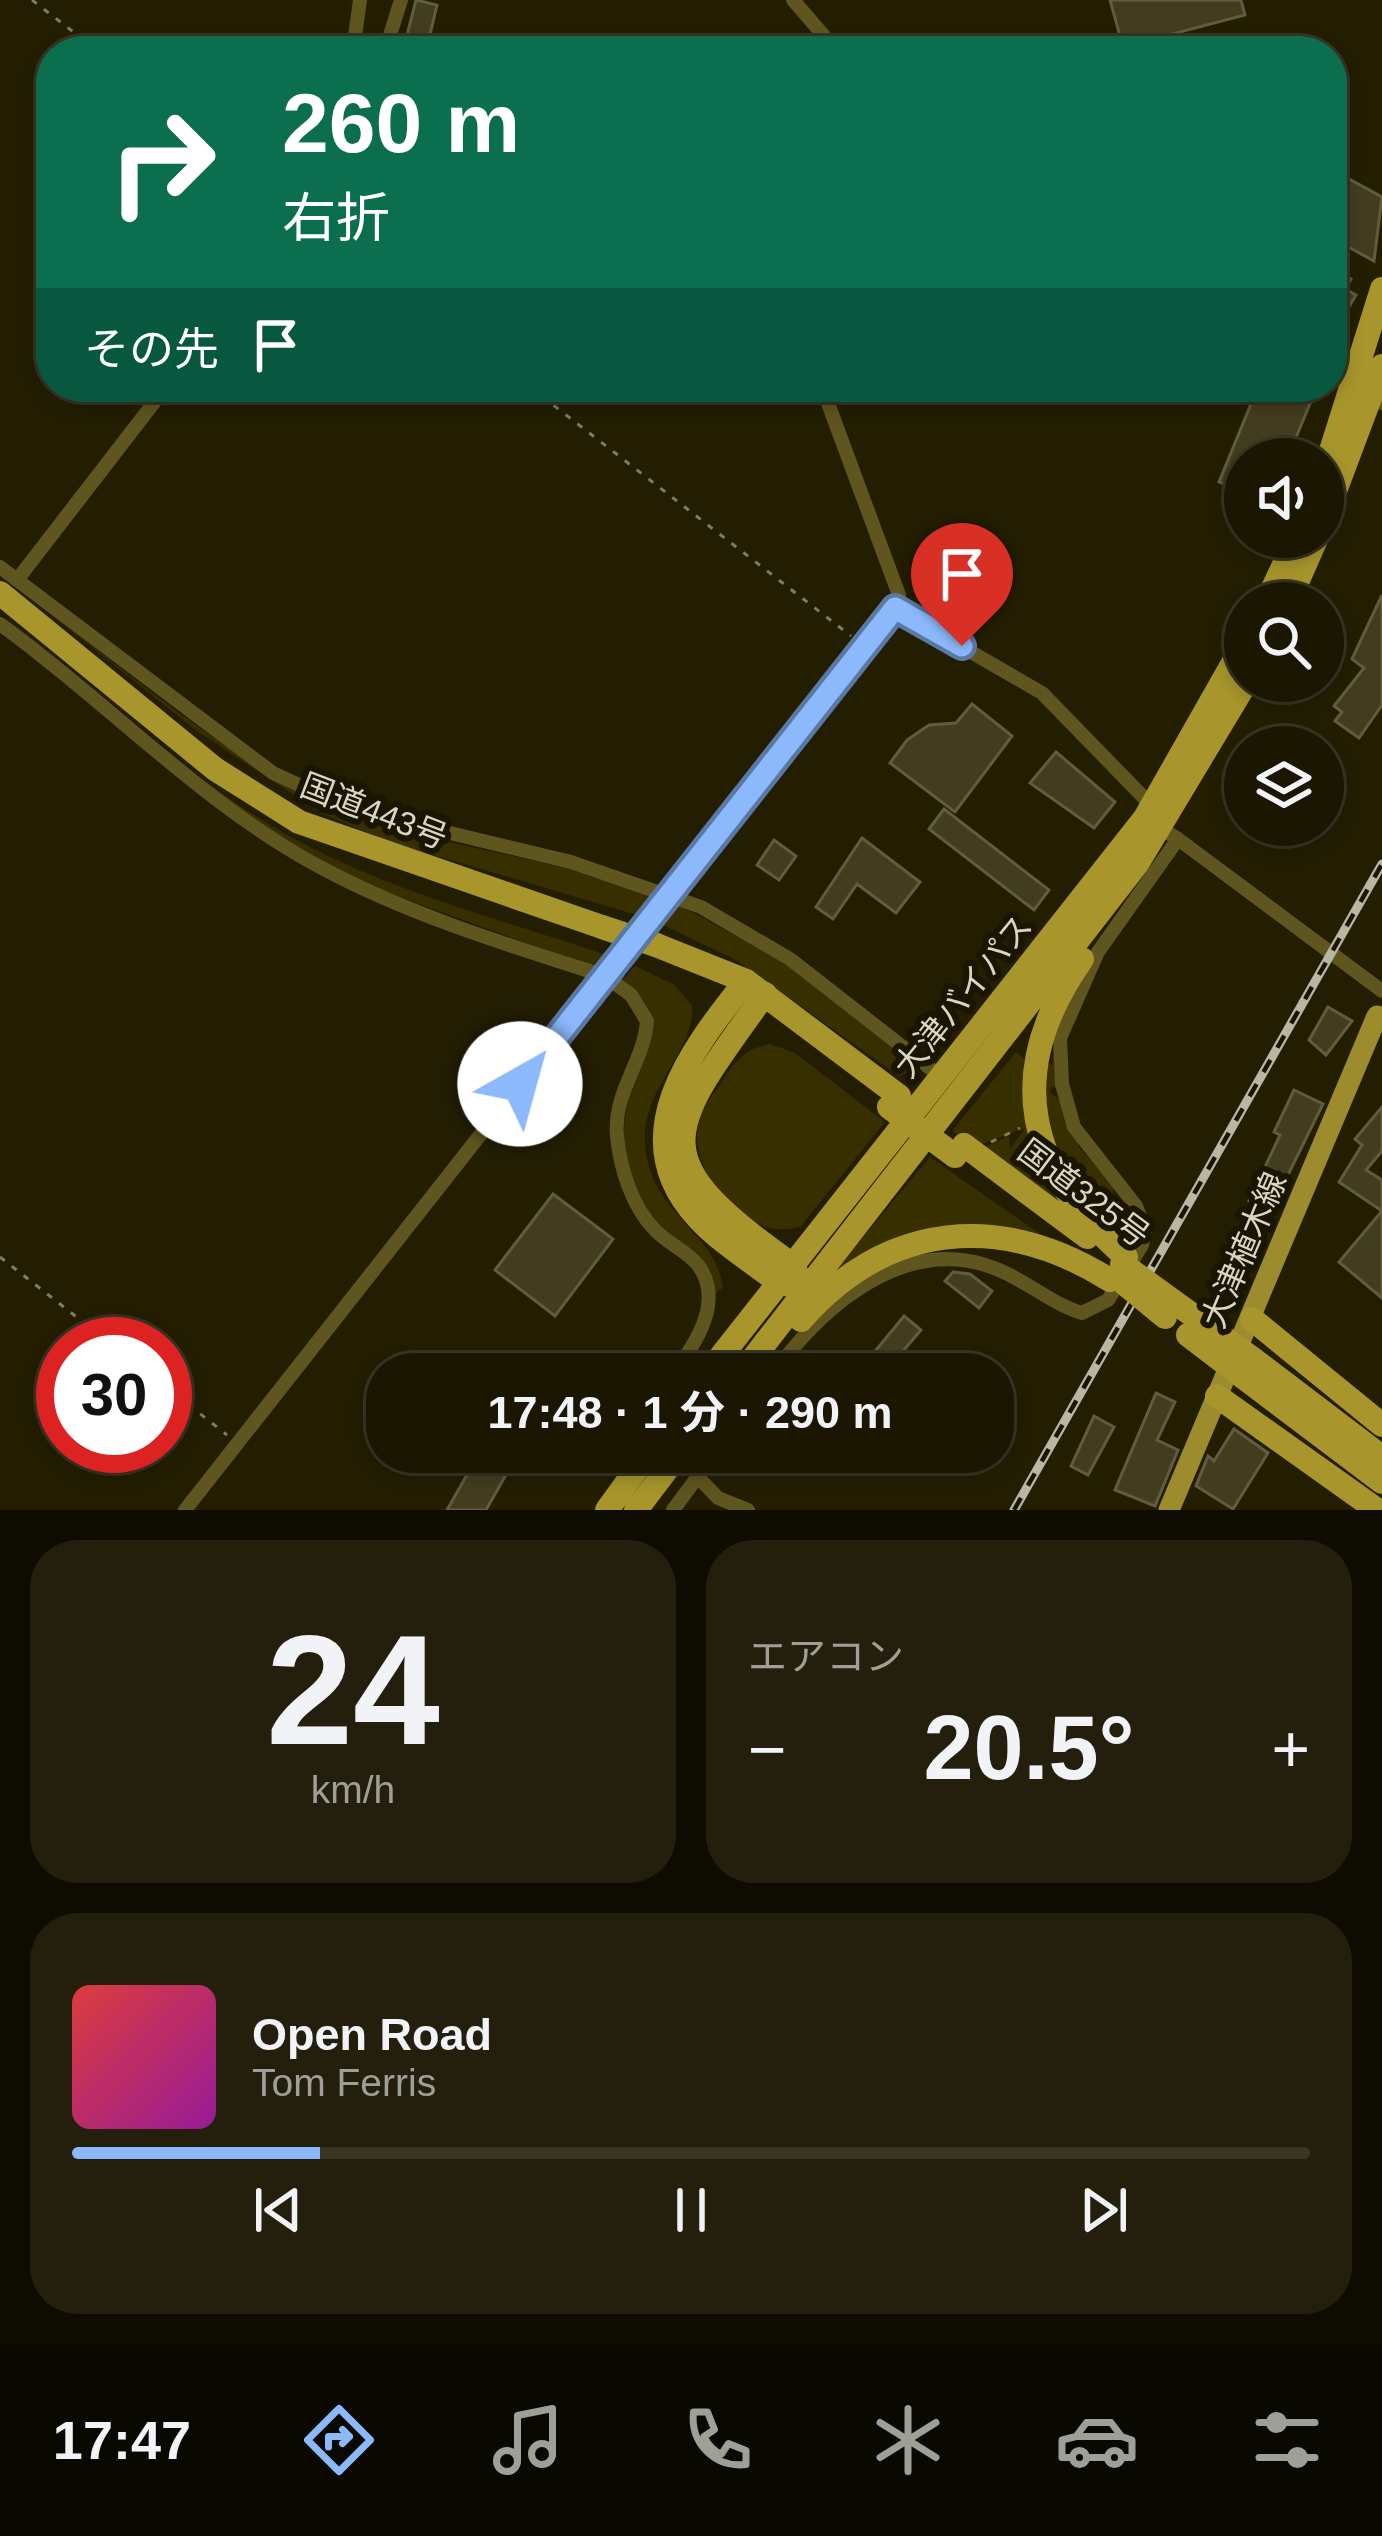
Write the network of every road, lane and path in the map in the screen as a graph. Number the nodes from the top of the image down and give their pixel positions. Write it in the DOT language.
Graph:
graph roads {
  1 [pos="32,0"];
  2 [pos="360,0"];
  3 [pos="401,0"];
  4 [pos="793,0"];
  5 [pos="79,36"];
  6 [pos="355,36"];
  7 [pos="390,36"];
  8 [pos="824,36"];
  9 [pos="1382,289"];
  10 [pos="1382,365"];
  11 [pos="1369,395"];
  12 [pos="154,402"];
  13 [pos="549,402"];
  14 [pos="827,402"];
  15 [pos="1344,439"];
  16 [pos="1344,465"];
  17 [pos="0,566"];
  18 [pos="8,586"];
  19 [pos="895,608"];
  20 [pos="0,624"];
  21 [pos="863,645"];
  22 [pos="1224,686"];
  23 [pos="1234,702"];
  24 [pos="1159,823"];
  25 [pos="1136,864"];
  26 [pos="669,893"];
  27 [pos="605,976"];
  28 [pos="1382,991"];
  29 [pos="751,995"];
  30 [pos="1380,1018"];
  31 [pos="940,1076"];
  32 [pos="1021,1128"];
  33 [pos="966,1150"];
  34 [pos="0,1257"];
  35 [pos="1118,1269"];
  36 [pos="784,1273"];
  37 [pos="807,1289"];
  38 [pos="77,1317"];
  39 [pos="1252,1318"];
  40 [pos="686,1353"];
  41 [pos="723,1353"];
  42 [pos="757,1353"];
  43 [pos="773,1353"];
  44 [pos="791,1353"];
  45 [pos="1248,1368"];
  46 [pos="1217,1396"];
  47 [pos="192,1407"];
  48 [pos="1382,1425"];
  49 [pos="238,1444"];
  50 [pos="1382,1457"];
  51 [pos="634,1473"];
  52 [pos="665,1473"];
  53 [pos="701,1473"];
  54 [pos="698,1477"];
  55 [pos="1382,1481"];
  56 [pos="640,1509"];
  57 [pos="185,1510"];
  58 [pos="607,1510"];
  59 [pos="673,1510"];
  60 [pos="748,1510"];
  61 [pos="1169,1510"];
  62 [pos="1377,1510"];
  1 -- 5 [label="path"];
  2 -- 6 [label="street"];
  3 -- 7 [label="street"];
  4 -- 8 [label="street"];
  9 -- 11 [label="highway"];
  10 -- 11 [label="highway"];
  11 -- 15 [label="highway"];
  11 -- 16 [label="highway"];
  12 -- 18 [label="street"];
  13 -- 21 [label="path"];
  14 -- 19 [label="street"];
  17 -- 18 [label="street"];
  18 -- 26 [label="street"];
  18 -- 29 [label="highway, 国道443号, bridge"];
  19 -- 21 [label="street"];
  19 -- 24 [label="street"];
  20 -- 27 [label="street"];
  21 -- 26 [label="street"];
  22 -- 24 [label="highway, 大津バイパス"];
  23 -- 24 [label="highway, 大津バイパス"];
  24 -- 25 [label="highway, 大津バイパス"];
  24 -- 28 [label="street"];
  24 -- 31 [label="highway, 大津バイパス"];
  24 -- 44 [label="street"];
  25 -- 35 [label="highway"];
  25 -- 37 [label="highway, 大津バイパス"];
  26 -- 27 [label="street"];
  26 -- 31 [label="street"];
  27 -- 40 [label="street"];
  27 -- 49 [label="street"];
  29 -- 33 [label="highway, 国道325号"];
  29 -- 36 [label="highway"];
  30 -- 39 [label="main road, 大津植木線"];
  31 -- 36 [label="highway, 大津バイパス"];
  32 -- 33 [label="path"];
  33 -- 35 [label="highway, 国道325号"];
  34 -- 38 [label="path"];
  35 -- 43 [label="highway"];
  35 -- 45 [label="highway, 国道325号, bridge"];
  36 -- 37 [label="highway"];
  36 -- 41 [label="highway, 大津バイパス"];
  37 -- 42 [label="highway, 大津バイパス"];
  39 -- 46 [label="main road, 大津植木線"];
  39 -- 48 [label="highway"];
  45 -- 50 [label="highway, 国道325号"];
  45 -- 55 [label="highway, 国道325号"];
  46 -- 61 [label="main road, 大津植木線"];
  46 -- 62 [label="highway"];
  47 -- 49 [label="path"];
  49 -- 57 [label="street"];
  51 -- 58 [label="highway"];
  52 -- 56 [label="highway"];
  53 -- 54 [label="street"];
  54 -- 59 [label="street"];
  54 -- 60 [label="street"];
}
